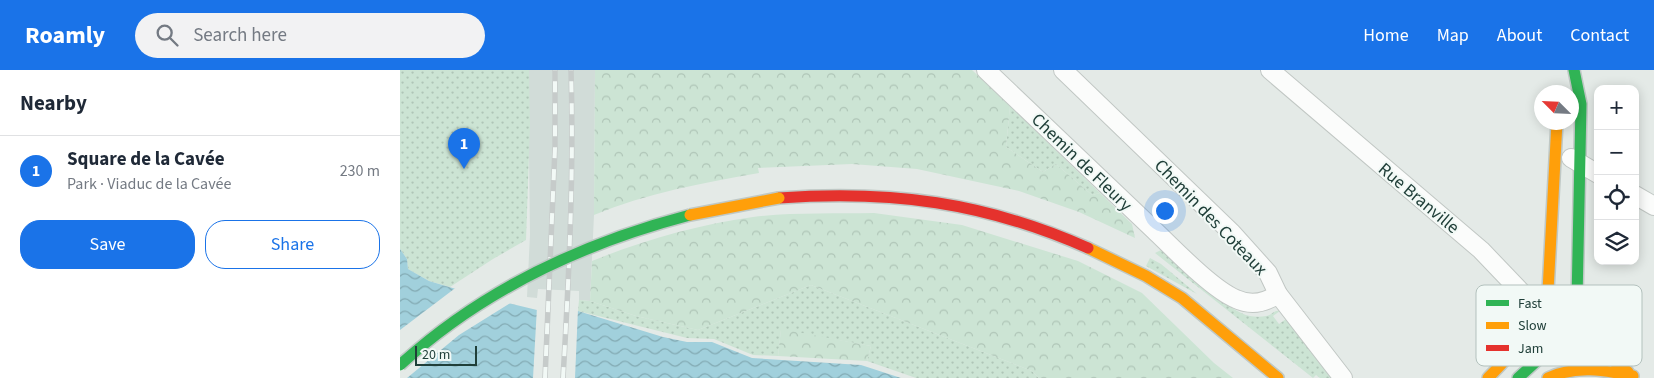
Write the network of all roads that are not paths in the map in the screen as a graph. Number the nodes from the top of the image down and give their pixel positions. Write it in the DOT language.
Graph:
graph roads {
  1 [pos="986,70"];
  2 [pos="1063,70"];
  3 [pos="1270,70"];
  4 [pos="1573,70"];
  5 [pos="1564,85"];
  6 [pos="1557,130"];
  7 [pos="1556,149"];
  8 [pos="1580,164"];
  9 [pos="1594,172"];
  10 [pos="1639,197"];
  11 [pos="1654,206"];
  12 [pos="1515,285"];
  13 [pos="1549,285"];
  14 [pos="1577,285"];
  15 [pos="1278,294"];
  16 [pos="400,365"];
  17 [pos="1499,366"];
  18 [pos="1531,366"];
  19 [pos="1620,366"];
  20 [pos="1635,377"];
  21 [pos="1278,378"];
  22 [pos="1343,378"];
  23 [pos="1488,378"];
  24 [pos="1518,378"];
  25 [pos="1548,378"];
  1 -- 15 [label="street, Chemin de Fleury"];
  2 -- 15 [label="street, Chemin des Coteaux"];
  3 -- 12 [label="street, Rue Branville"];
  4 -- 5 [label="main road"];
  4 -- 8 [label="main road"];
  6 -- 7 [label="main road"];
  7 -- 8 [label="street"];
  7 -- 13 [label="main road"];
  8 -- 9 [label="street"];
  8 -- 14 [label="main road"];
  10 -- 11 [label="street"];
  15 -- 22 [label="street, Chemin des Coteaux"];
  16 -- 21 [label="main road, bridge"];
  17 -- 23 [label="main road"];
  18 -- 24 [label="main road"];
  19 -- 20 [label="main road"];
  20 -- 25 [label="main road"];
}
